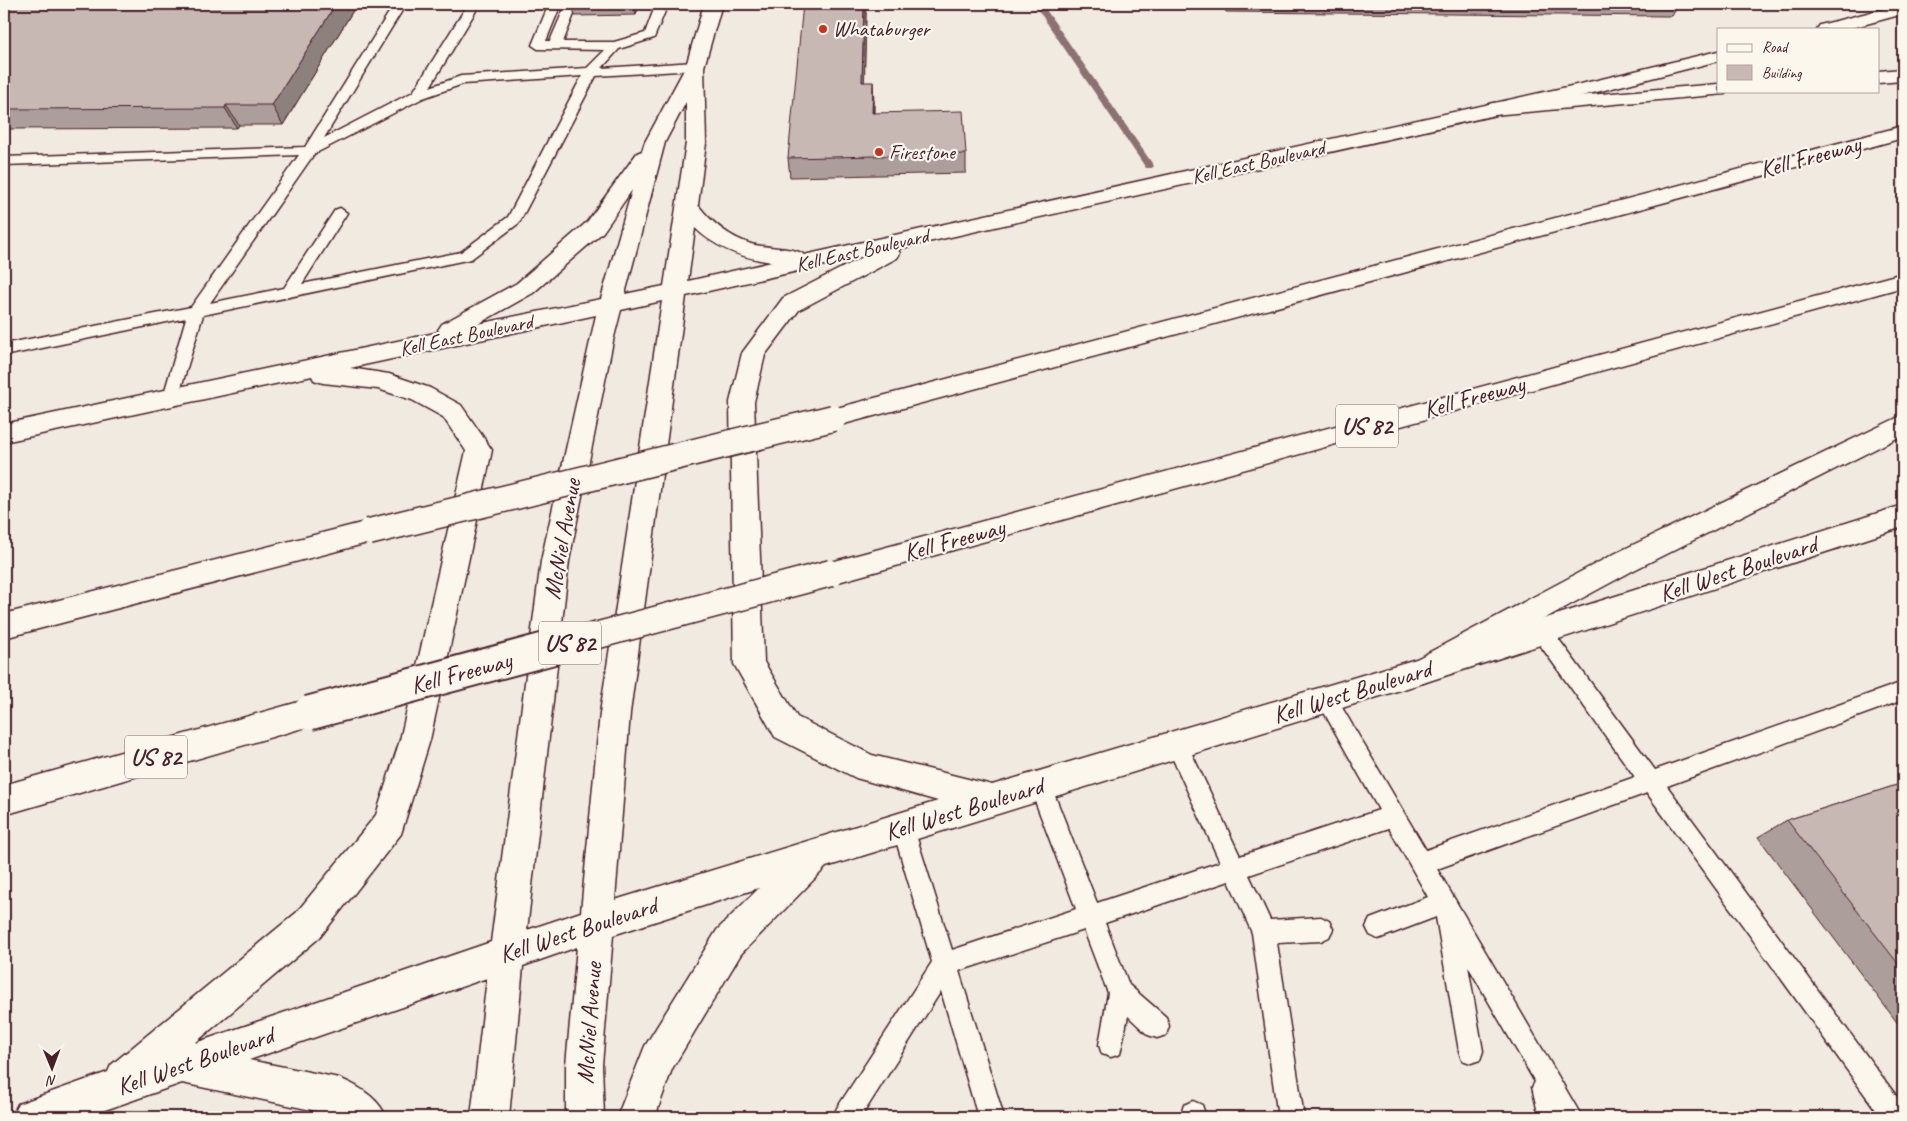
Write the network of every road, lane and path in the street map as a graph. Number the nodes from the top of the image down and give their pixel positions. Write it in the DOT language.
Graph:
graph roads {
  1 [pos="474,4"];
  2 [pos="556,4"];
  3 [pos="572,4"];
  4 [pos="662,4"];
  5 [pos="713,4"];
  6 [pos="397,9"];
  7 [pos="1903,10"];
  8 [pos="1830,28"];
  9 [pos="555,45"];
  10 [pos="615,46"];
  11 [pos="1717,56"];
  12 [pos="695,66"];
  13 [pos="591,72"];
  14 [pos="1903,75"];
  15 [pos="1880,77"];
  16 [pos="1717,90"];
  17 [pos="418,95"];
  18 [pos="1493,109"];
  19 [pos="1903,132"];
  20 [pos="655,142"];
  21 [pos="309,152"];
  22 [pos="4,161"];
  23 [pos="687,206"];
  24 [pos="340,213"];
  25 [pos="922,237"];
  26 [pos="842,254"];
  27 [pos="1903,280"];
  28 [pos="676,291"];
  29 [pos="289,292"];
  30 [pos="610,304"];
  31 [pos="196,311"];
  32 [pos="427,343"];
  33 [pos="4,350"];
  34 [pos="296,371"];
  35 [pos="171,397"];
  36 [pos="1903,424"];
  37 [pos="4,433"];
  38 [pos="1903,516"];
  39 [pos="4,626"];
  40 [pos="1542,632"];
  41 [pos="1423,670"];
  42 [pos="1903,691"];
  43 [pos="1327,700"];
  44 [pos="1177,744"];
  45 [pos="1651,782"];
  46 [pos="1040,785"];
  47 [pos="4,800"];
  48 [pos="993,800"];
  49 [pos="1394,816"];
  50 [pos="903,827"];
  51 [pos="817,854"];
  52 [pos="1422,863"];
  53 [pos="1237,868"];
  54 [pos="1445,902"];
  55 [pos="1091,916"];
  56 [pos="597,923"];
  57 [pos="1378,927"];
  58 [pos="1321,929"];
  59 [pos="1264,932"];
  60 [pos="508,952"];
  61 [pos="945,964"];
  62 [pos="1120,993"];
  63 [pos="1157,1026"];
  64 [pos="1111,1044"];
  65 [pos="1471,1051"];
  66 [pos="180,1065"];
  67 [pos="1540,1068"];
  68 [pos="110,1090"];
  69 [pos="31,1117"];
  70 [pos="367,1117"];
  71 [pos="490,1117"];
  72 [pos="585,1117"];
  73 [pos="636,1117"];
  74 [pos="846,1117"];
  75 [pos="991,1117"];
  76 [pos="1291,1117"];
  77 [pos="1552,1117"];
  78 [pos="1569,1117"];
  79 [pos="1896,1117"];
  1 -- 17 [label="lane"];
  2 -- 9 [label="lane"];
  3 -- 9 [label="lane"];
  4 -- 10 [label="lane"];
  5 -- 12 [label="main road, McNiel Avenue"];
  6 -- 21 [label="lane"];
  7 -- 8 [label="main road"];
  9 -- 10 [label="lane"];
  10 -- 13 [label="lane"];
  11 -- 18 [label="main road, Kell East Boulevard"];
  12 -- 13 [label="lane"];
  12 -- 20 [label="main road, McNiel Avenue"];
  12 -- 23 [label="main road, McNiel Avenue"];
  13 -- 17 [label="lane"];
  13 -- 29 [label="lane"];
  14 -- 15 [label="main road"];
  16 -- 18 [label="main road"];
  17 -- 21 [label="lane"];
  18 -- 25 [label="main road, Kell East Boulevard"];
  19 -- 39 [label="main road, Kell Freeway, bridge"];
  20 -- 30 [label="main road, McNiel Avenue"];
  20 -- 32 [label="main road"];
  21 -- 22 [label="lane"];
  21 -- 31 [label="lane"];
  23 -- 26 [label="main road"];
  23 -- 28 [label="main road, McNiel Avenue"];
  24 -- 29 [label="lane"];
  25 -- 26 [label="main road, Kell East Boulevard"];
  25 -- 48 [label="main road"];
  26 -- 28 [label="main road, Kell East Boulevard"];
  27 -- 47 [label="main road, Kell Freeway / US 82, bridge"];
  28 -- 30 [label="main road, Kell East Boulevard"];
  28 -- 56 [label="main road, McNiel Avenue"];
  29 -- 31 [label="lane"];
  30 -- 32 [label="main road, Kell East Boulevard"];
  30 -- 60 [label="main road, McNiel Avenue"];
  31 -- 33 [label="lane"];
  31 -- 35 [label="lane"];
  32 -- 34 [label="main road, Kell East Boulevard"];
  34 -- 35 [label="main road, Kell East Boulevard"];
  34 -- 68 [label="main road"];
  35 -- 37 [label="main road, Kell East Boulevard"];
  36 -- 41 [label="main road"];
  38 -- 40 [label="main road, Kell West Boulevard"];
  40 -- 41 [label="main road, Kell West Boulevard"];
  40 -- 45 [label="lane"];
  41 -- 43 [label="main road, Kell West Boulevard"];
  42 -- 45 [label="lane"];
  43 -- 44 [label="main road, Kell West Boulevard"];
  43 -- 49 [label="lane"];
  44 -- 46 [label="main road, Kell West Boulevard"];
  44 -- 53 [label="lane"];
  45 -- 52 [label="lane"];
  45 -- 79 [label="lane"];
  46 -- 48 [label="main road, Kell West Boulevard"];
  46 -- 55 [label="lane"];
  48 -- 50 [label="main road, Kell West Boulevard"];
  49 -- 52 [label="lane"];
  49 -- 53 [label="lane"];
  50 -- 51 [label="main road, Kell West Boulevard"];
  50 -- 61 [label="lane"];
  51 -- 56 [label="main road, Kell West Boulevard"];
  51 -- 73 [label="main road"];
  52 -- 54 [label="lane"];
  53 -- 55 [label="lane"];
  53 -- 59 [label="lane"];
  54 -- 57 [label="lane"];
  54 -- 65 [label="lane"];
  54 -- 67 [label="lane"];
  55 -- 61 [label="lane"];
  55 -- 62 [label="lane"];
  56 -- 60 [label="main road, Kell West Boulevard"];
  56 -- 72 [label="main road, McNiel Avenue"];
  58 -- 59 [label="lane"];
  59 -- 76 [label="lane"];
  60 -- 66 [label="main road, Kell West Boulevard"];
  60 -- 71 [label="main road, McNiel Avenue"];
  61 -- 74 [label="lane"];
  61 -- 75 [label="lane"];
  62 -- 63 [label="lane"];
  62 -- 64 [label="lane"];
  66 -- 68 [label="main road, Kell West Boulevard"];
  66 -- 70 [label="main road"];
  67 -- 77 [label="lane"];
  67 -- 78 [label="lane"];
  68 -- 69 [label="main road, Kell West Boulevard"];
}
